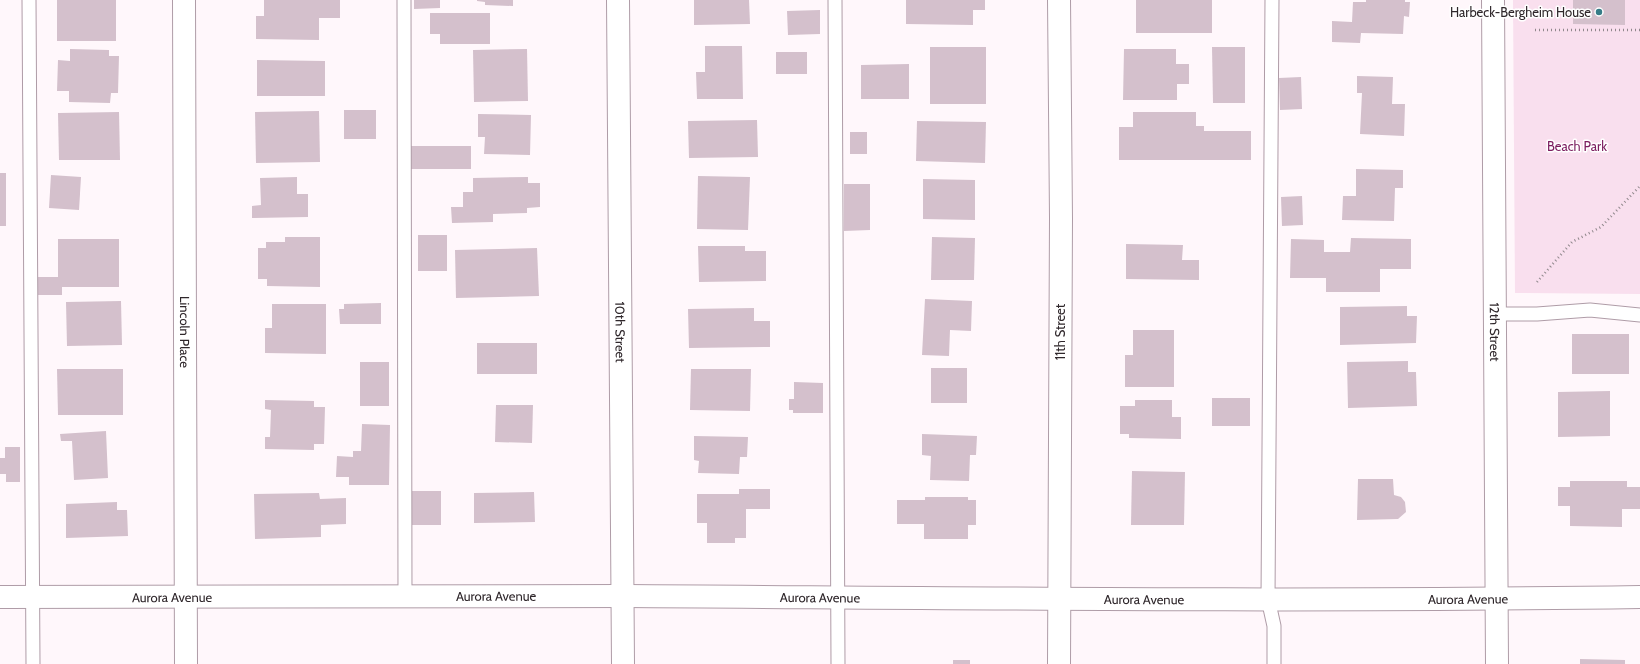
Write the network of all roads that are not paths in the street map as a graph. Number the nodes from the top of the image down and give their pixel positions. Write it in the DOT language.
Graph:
graph roads {
  1 [pos="29,0"];
  2 [pos="184,0"];
  3 [pos="404,0"];
  4 [pos="618,0"];
  5 [pos="835,0"];
  6 [pos="1059,0"];
  7 [pos="1272,0"];
  8 [pos="1493,0"];
  9 [pos="1495,314"];
  10 [pos="1640,315"];
  11 [pos="623,596"];
  12 [pos="0,597"];
  13 [pos="32,597"];
  14 [pos="186,597"];
  15 [pos="405,597"];
  16 [pos="1640,597"];
  17 [pos="838,598"];
  18 [pos="1059,598"];
  19 [pos="1268,598"];
  20 [pos="1496,599"];
  21 [pos="32,664"];
  22 [pos="186,664"];
  23 [pos="623,664"];
  24 [pos="838,664"];
  25 [pos="1059,664"];
  26 [pos="1274,664"];
  27 [pos="1497,664"];
  1 -- 13 [label="lane"];
  2 -- 14 [label="street, Lincoln Place"];
  3 -- 15 [label="lane"];
  4 -- 11 [label="street, 10th Street"];
  5 -- 17 [label="lane"];
  6 -- 18 [label="street, 11th Street"];
  7 -- 19 [label="lane"];
  8 -- 9 [label="street, 12th Street"];
  9 -- 10 [label="lane"];
  9 -- 20 [label="street, 12th Street"];
  11 -- 15 [label="street, Aurora Avenue"];
  11 -- 17 [label="street, Aurora Avenue"];
  11 -- 23 [label="street, 10th Street"];
  12 -- 13 [label="street, Aurora Avenue"];
  13 -- 14 [label="street, Aurora Avenue"];
  13 -- 21 [label="lane"];
  14 -- 15 [label="street, Aurora Avenue"];
  14 -- 22 [label="street, Lincoln Place"];
  16 -- 20 [label="street, Aurora Avenue"];
  17 -- 18 [label="street, Aurora Avenue"];
  17 -- 24 [label="lane"];
  18 -- 19 [label="street, Aurora Avenue"];
  18 -- 25 [label="street, 11th Street"];
  19 -- 20 [label="street, Aurora Avenue"];
  19 -- 26 [label="lane"];
  20 -- 27 [label="street, 12th Street"];
}
